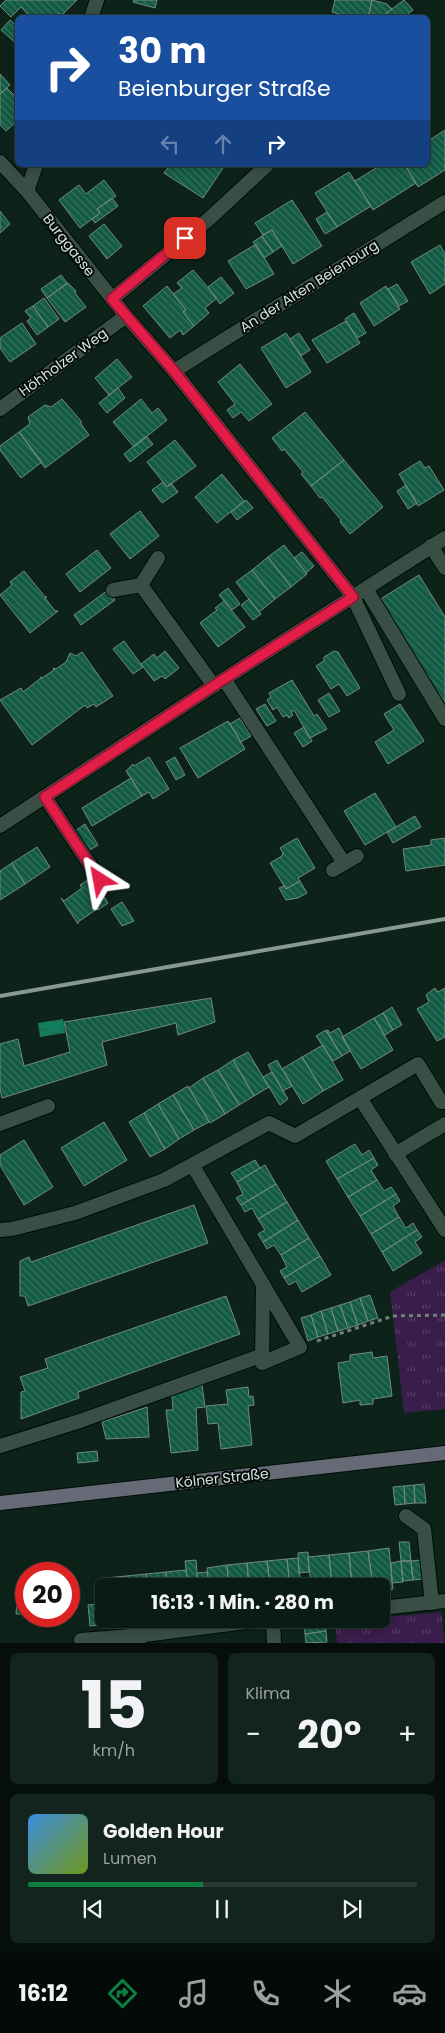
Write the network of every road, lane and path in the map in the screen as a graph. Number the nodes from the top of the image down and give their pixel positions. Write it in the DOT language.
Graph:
graph roads {
  1 [pos="97,0"];
  2 [pos="92,15"];
  3 [pos="0,162"];
  4 [pos="35,167"];
  5 [pos="265,167"];
  6 [pos="27,192"];
  7 [pos="445,202"];
  8 [pos="112,299"];
  9 [pos="126,316"];
  10 [pos="174,371"];
  11 [pos="0,409"];
  12 [pos="445,538"];
  13 [pos="431,546"];
  14 [pos="158,558"];
  15 [pos="445,568"];
  16 [pos="141,585"];
  17 [pos="366,588"];
  18 [pos="113,590"];
  19 [pos="353,597"];
  20 [pos="219,682"];
  21 [pos="399,694"];
  22 [pos="445,719"];
  23 [pos="45,797"];
  24 [pos="0,826"];
  25 [pos="357,856"];
  26 [pos="100,880"];
  27 [pos="360,1098"];
  28 [pos="445,1102"];
  29 [pos="48,1106"];
  30 [pos="0,1124"];
  31 [pos="445,1124"];
  32 [pos="395,1154"];
  33 [pos="193,1166"];
  34 [pos="0,1230"];
  35 [pos="445,1230"];
  36 [pos="263,1284"];
  37 [pos="445,1315"];
  38 [pos="300,1347"];
  39 [pos="263,1355"];
  40 [pos="0,1446"];
  41 [pos="445,1453"];
  42 [pos="0,1503"];
  43 [pos="406,1516"];
  44 [pos="438,1602"];
  45 [pos="390,1607"];
  46 [pos="211,1628"];
  47 [pos="272,1628"];
  48 [pos="138,1639"];
  49 [pos="81,1640"];
  50 [pos="274,1643"];
  1 -- 2 [label="street"];
  3 -- 6 [label="street, Burggasse"];
  4 -- 6 [label="street"];
  5 -- 8 [label="street"];
  6 -- 8 [label="street, Burggasse"];
  7 -- 10 [label="street, An der Alten Beienburg"];
  8 -- 9 [label="street, Burggasse"];
  9 -- 10 [label="street, Burggasse"];
  9 -- 11 [label="street, Höhholzer Weg"];
  10 -- 19 [label="street, Burggasse"];
  12 -- 13 [label="street"];
  13 -- 15 [label="street"];
  13 -- 17 [label="street"];
  14 -- 16 [label="street"];
  16 -- 18 [label="street"];
  16 -- 20 [label="street"];
  17 -- 19 [label="street"];
  17 -- 22 [label="street"];
  19 -- 20 [label="street"];
  19 -- 21 [label="street, Burggasse"];
  20 -- 23 [label="street"];
  20 -- 25 [label="street"];
  23 -- 24 [label="street"];
  23 -- 26 [label="street"];
  27 -- 28 [label="street"];
  27 -- 32 [label="street"];
  27 -- 33 [label="street"];
  29 -- 30 [label="street"];
  31 -- 32 [label="street"];
  32 -- 35 [label="street"];
  33 -- 34 [label="street"];
  33 -- 36 [label="street"];
  36 -- 38 [label="street"];
  36 -- 39 [label="street"];
  37 -- 38 [label="path"];
  38 -- 39 [label="street"];
  39 -- 40 [label="street"];
  41 -- 42 [label="main road, Kölner Straße"];
  43 -- 44 [label="street"];
  44 -- 45 [label="street"];
  46 -- 48 [label="street"];
  47 -- 50 [label="street"];
  48 -- 49 [label="street"];
}
